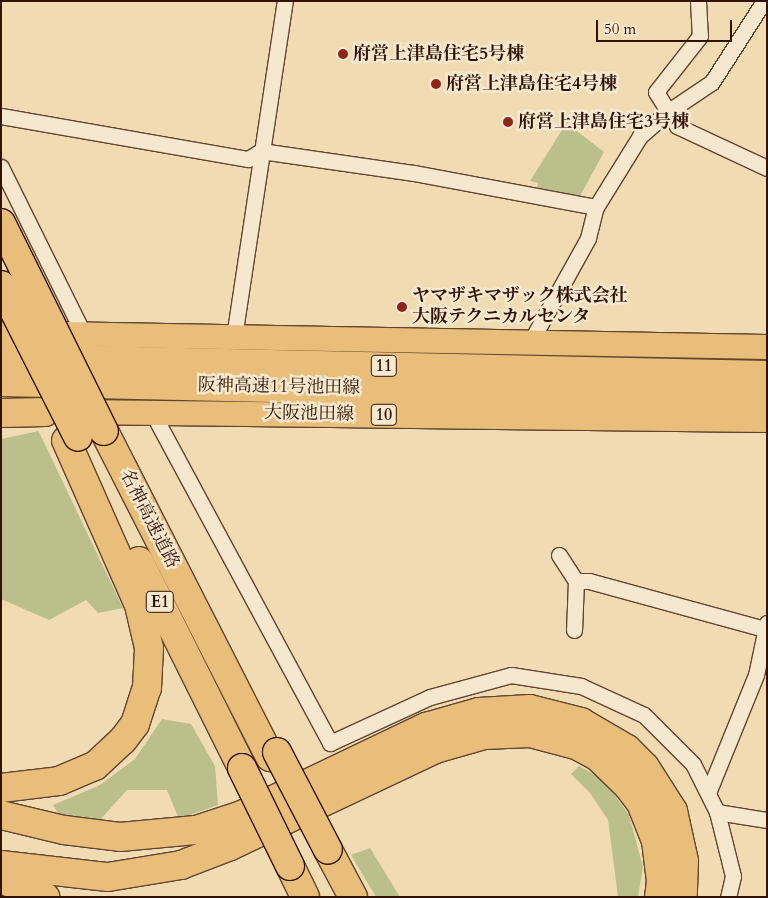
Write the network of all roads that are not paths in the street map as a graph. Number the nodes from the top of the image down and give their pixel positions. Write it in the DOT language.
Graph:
graph roads {
  1 [pos="285,1"];
  2 [pos="698,1"];
  3 [pos="764,1"];
  4 [pos="668,111"];
  5 [pos="1,116"];
  6 [pos="261,151"];
  7 [pos="1,167"];
  8 [pos="767,168"];
  9 [pos="596,207"];
  10 [pos="1,223"];
  11 [pos="1,285"];
  12 [pos="1,307"];
  13 [pos="1,333"];
  14 [pos="84,335"];
  15 [pos="234,337"];
  16 [pos="531,341"];
  17 [pos="767,347"];
  18 [pos="767,375"];
  19 [pos="4,376"];
  20 [pos="767,400"];
  21 [pos="45,412"];
  22 [pos="152,412"];
  23 [pos="1,413"];
  24 [pos="1,420"];
  25 [pos="767,420"];
  26 [pos="72,438"];
  27 [pos="559,555"];
  28 [pos="576,581"];
  29 [pos="766,626"];
  30 [pos="574,630"];
  31 [pos="1,788"];
  32 [pos="708,793"];
  33 [pos="717,812"];
  34 [pos="1,815"];
  35 [pos="767,820"];
  36 [pos="322,852"];
  37 [pos="1,865"];
  38 [pos="1,879"];
  39 [pos="45,897"];
  40 [pos="305,897"];
  41 [pos="336,897"];
  42 [pos="354,897"];
  43 [pos="659,897"];
  44 [pos="683,897"];
  45 [pos="728,897"];
  1 -- 6 [label="street"];
  2 -- 4 [label="street"];
  3 -- 4 [label="street"];
  4 -- 8 [label="street"];
  4 -- 9 [label="street"];
  5 -- 6 [label="street"];
  6 -- 9 [label="street"];
  6 -- 15 [label="street"];
  7 -- 14 [label="street"];
  9 -- 16 [label="street"];
  10 -- 36 [label="highway, 名神高速道路 / E1, bridge"];
  11 -- 26 [label="highway, 名神高速道路 / E1, bridge"];
  12 -- 26 [label="highway"];
  13 -- 14 [label="main road"];
  14 -- 15 [label="main road"];
  15 -- 16 [label="main road"];
  16 -- 17 [label="main road"];
  18 -- 19 [label="highway, 阪神高速11号池田線 / 11"];
  19 -- 20 [label="highway, 阪神高速11号池田線 / 11"];
  21 -- 22 [label="main road, 大阪池田線 / 10"];
  21 -- 23 [label="highway"];
  21 -- 24 [label="main road, 大阪池田線 / 10"];
  22 -- 25 [label="main road, 大阪池田線 / 10"];
  22 -- 32 [label="street"];
  26 -- 31 [label="highway"];
  26 -- 40 [label="highway, 名神高速道路 / E1, bridge"];
  27 -- 28 [label="street"];
  28 -- 29 [label="street"];
  28 -- 30 [label="street"];
  29 -- 32 [label="street"];
  32 -- 33 [label="street"];
  33 -- 35 [label="street"];
  33 -- 45 [label="street"];
  34 -- 44 [label="highway"];
  36 -- 41 [label="highway, 名神高速道路 / E1"];
  36 -- 42 [label="highway"];
  37 -- 43 [label="highway"];
  38 -- 39 [label="highway"];
}
